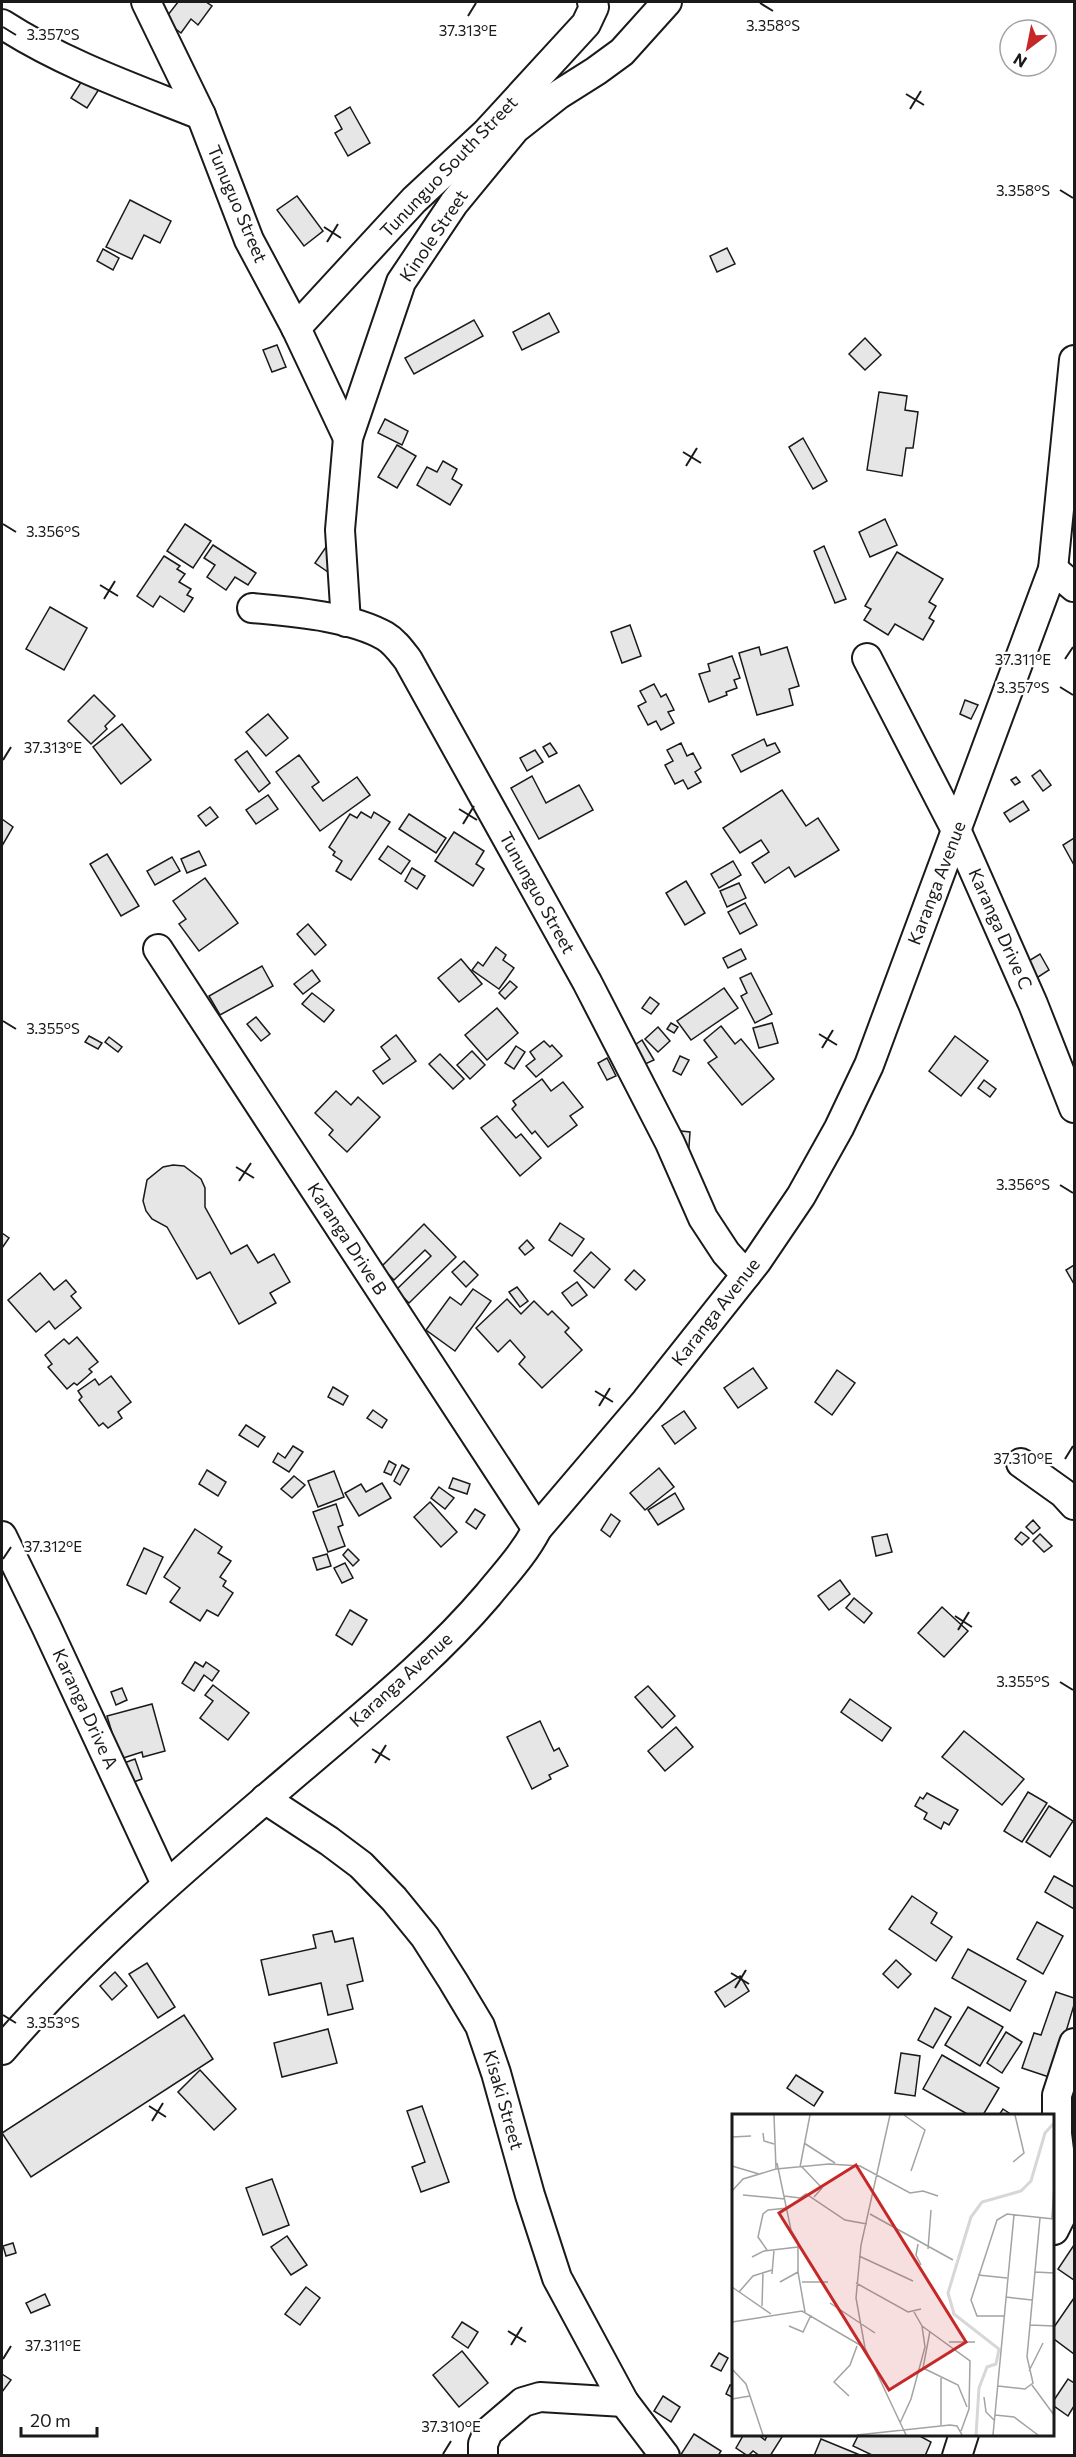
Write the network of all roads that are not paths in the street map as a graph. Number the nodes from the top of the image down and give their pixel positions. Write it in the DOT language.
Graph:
graph roads {
  1 [pos="146,2"];
  2 [pos="592,2"];
  3 [pos="667,2"];
  4 [pos="2,24"];
  5 [pos="201,115"];
  6 [pos="296,328"];
  7 [pos="1074,360"];
  8 [pos="348,438"];
  9 [pos="1053,568"];
  10 [pos="1074,587"];
  11 [pos="252,608"];
  12 [pos="346,622"];
  13 [pos="867,658"];
  14 [pos="957,832"];
  15 [pos="158,949"];
  16 [pos="1074,1108"];
  17 [pos="746,1275"];
  18 [pos="1021,1464"];
  19 [pos="1074,1505"];
  20 [pos="537,1530"];
  21 [pos="2,1536"];
  22 [pos="265,1799"];
  23 [pos="166,1884"];
  24 [pos="1074,2043"];
  25 [pos="2,2050"];
  26 [pos="1055,2226"];
  27 [pos="624,2402"];
  28 [pos="483,2456"];
  29 [pos="665,2456"];
  1 -- 5 [label="street, Tunuguo Street"];
  2 -- 6 [label="street, Tununguo South Street"];
  3 -- 8 [label="street, Kinole Street"];
  4 -- 5 [label="street"];
  5 -- 6 [label="street, Tunuguo Street"];
  6 -- 8 [label="street, Tunuguo Street"];
  7 -- 9 [label="street, Karanga Avenue"];
  8 -- 12 [label="street, Kinole Street"];
  9 -- 10 [label="street"];
  9 -- 14 [label="street, Karanga Avenue"];
  11 -- 12 [label="street, Tununguo Street"];
  12 -- 17 [label="street, Tununguo Street"];
  13 -- 14 [label="street, Karanga Drive C"];
  14 -- 16 [label="street, Karanga Drive C"];
  14 -- 17 [label="street, Karanga Avenue"];
  15 -- 20 [label="street, Karanga Drive B"];
  17 -- 20 [label="street, Karanga Avenue"];
  18 -- 19 [label="street"];
  20 -- 22 [label="street, Karanga Avenue"];
  21 -- 23 [label="street, Karanga Drive A"];
  22 -- 23 [label="street, Karanga Avenue"];
  22 -- 27 [label="street, Kisaki Street"];
  23 -- 25 [label="street, Karanga Avenue"];
  24 -- 26 [label="street"];
  27 -- 28 [label="street"];
  27 -- 29 [label="street, Kisaki Street"];
}
